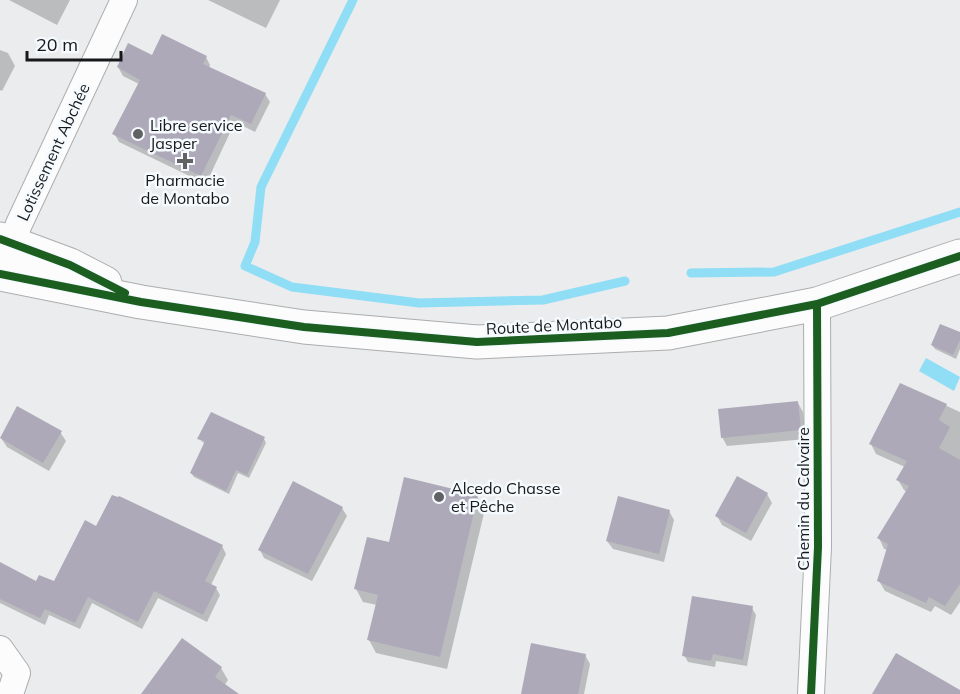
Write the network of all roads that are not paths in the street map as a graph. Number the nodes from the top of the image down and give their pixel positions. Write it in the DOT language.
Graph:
graph roads {
  1 [pos="124,0"];
  2 [pos="960,256"];
  3 [pos="3,257"];
  4 [pos="817,304"];
  5 [pos="0,648"];
  6 [pos="10,694"];
  7 [pos="811,694"];
  1 -- 3 [label="street, Lotissement Abchée"];
  2 -- 4 [label="main road, Route de Montabo"];
  3 -- 4 [label="main road, Route de Montabo"];
  4 -- 7 [label="street, Chemin du Calvaire"];
  5 -- 6 [label="street"];
}
